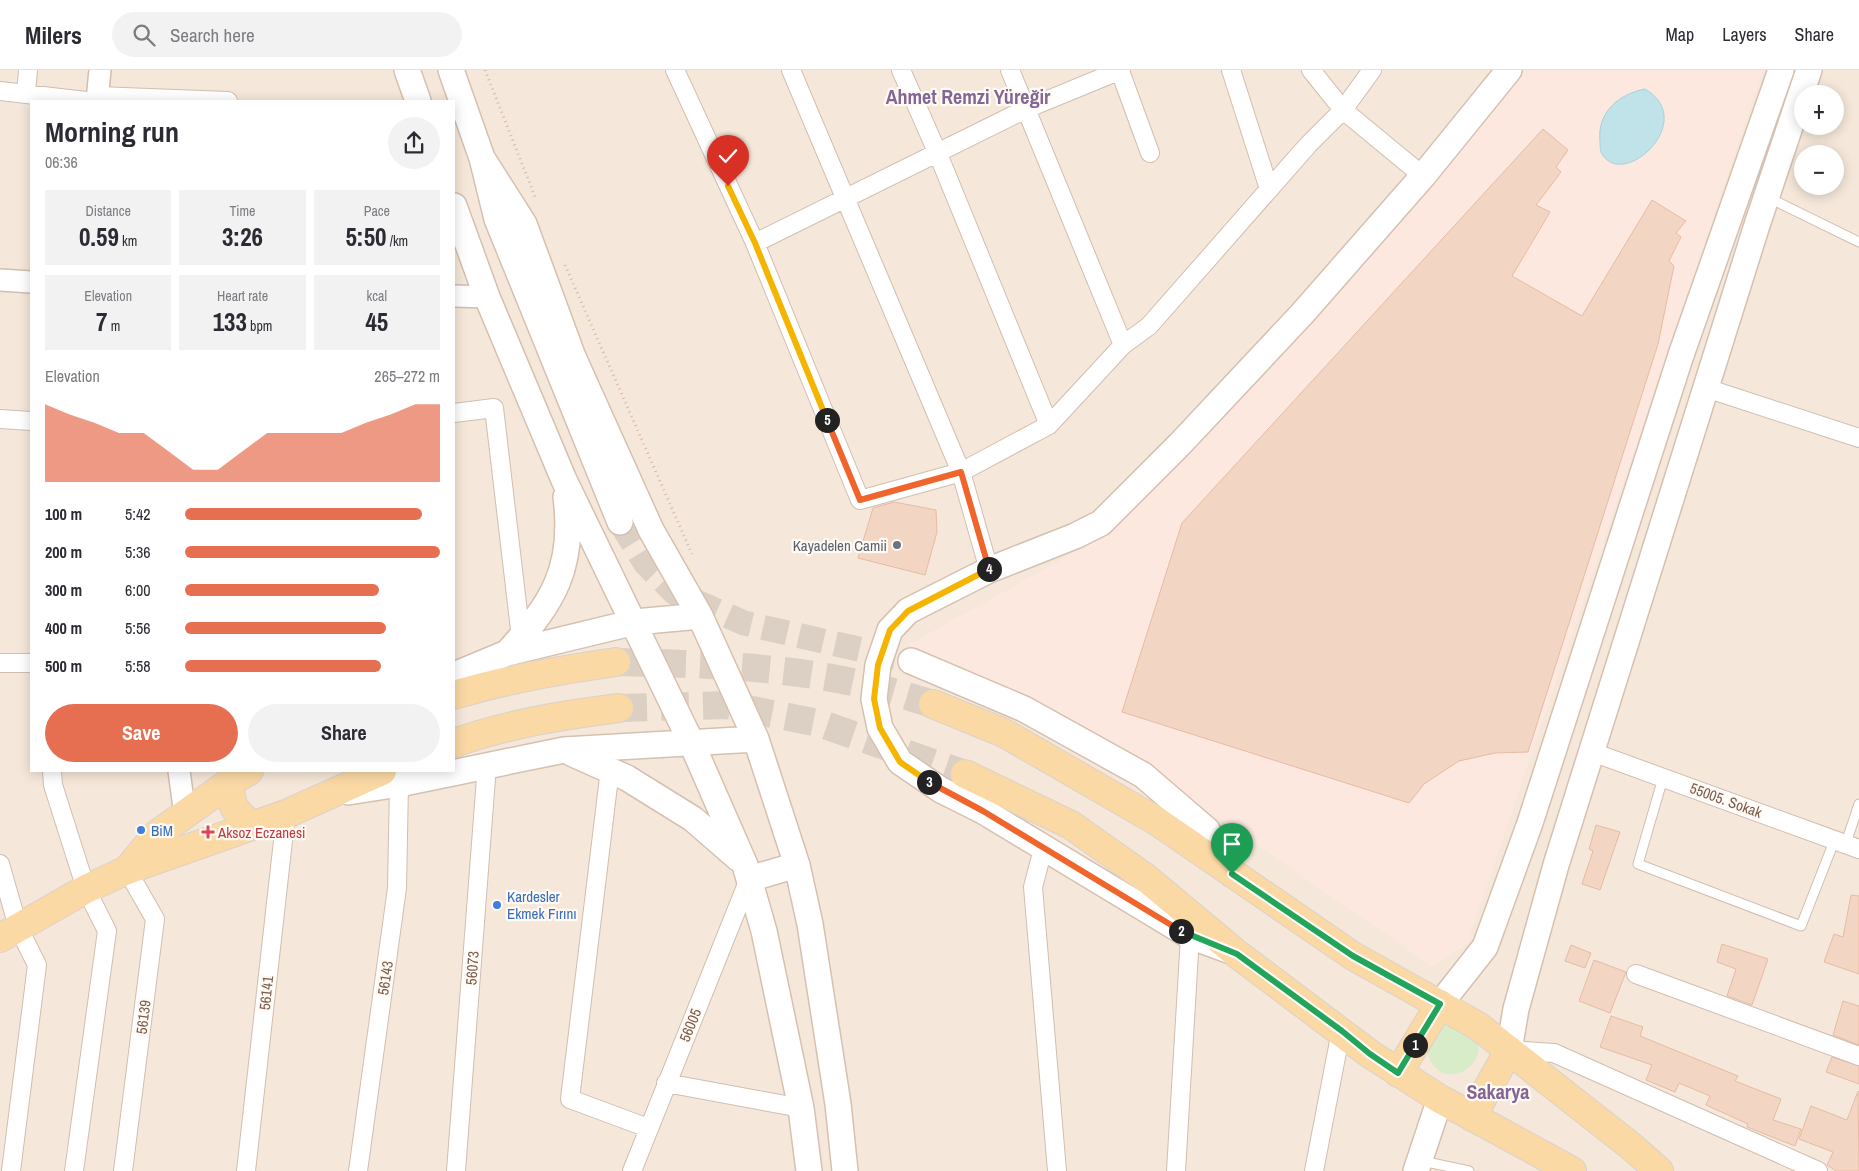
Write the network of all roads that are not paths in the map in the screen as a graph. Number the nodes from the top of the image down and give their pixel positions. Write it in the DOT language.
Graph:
graph roads {
  1 [pos="28,70"];
  2 [pos="100,70"];
  3 [pos="407,70"];
  4 [pos="451,70"];
  5 [pos="675,70"];
  6 [pos="791,70"];
  7 [pos="901,70"];
  8 [pos="1010,70"];
  9 [pos="1120,70"];
  10 [pos="1231,70"];
  11 [pos="1311,70"];
  12 [pos="1372,70"];
  13 [pos="1509,70"];
  14 [pos="1781,70"];
  15 [pos="1809,70"];
  16 [pos="0,91"];
  17 [pos="26,94"];
  18 [pos="93,99"];
  19 [pos="160,100"];
  20 [pos="418,100"];
  21 [pos="1026,110"];
  22 [pos="1343,110"];
  23 [pos="938,154"];
  24 [pos="1150,154"];
  25 [pos="482,158"];
  26 [pos="1423,176"];
  27 [pos="1270,189"];
  28 [pos="1766,196"];
  29 [pos="844,198"];
  30 [pos="456,216"];
  31 [pos="1859,242"];
  32 [pos="755,243"];
  33 [pos="0,280"];
  34 [pos="30,282"];
  35 [pos="455,296"];
  36 [pos="487,296"];
  37 [pos="1123,346"];
  38 [pos="1706,388"];
  39 [pos="455,413"];
  40 [pos="0,419"];
  41 [pos="30,420"];
  42 [pos="1049,425"];
  43 [pos="1859,438"];
  44 [pos="961,472"];
  45 [pos="564,480"];
  46 [pos="620,522"];
  47 [pos="989,570"];
  48 [pos="700,616"];
  49 [pos="635,622"];
  50 [pos="514,646"];
  51 [pos="616,662"];
  52 [pos="911,662"];
  53 [pos="0,663"];
  54 [pos="30,663"];
  55 [pos="455,675"];
  56 [pos="455,695"];
  57 [pos="932,704"];
  58 [pos="619,708"];
  59 [pos="756,739"];
  60 [pos="455,743"];
  61 [pos="692,744"];
  62 [pos="564,750"];
  63 [pos="1592,752"];
  64 [pos="487,765"];
  65 [pos="455,769"];
  66 [pos="610,769"];
  67 [pos="52,772"];
  68 [pos="179,772"];
  69 [pos="435,772"];
  70 [pos="965,774"];
  71 [pos="239,777"];
  72 [pos="391,778"];
  73 [pos="1663,778"];
  74 [pos="1859,804"];
  75 [pos="286,814"];
  76 [pos="185,815"];
  77 [pos="253,825"];
  78 [pos="1846,844"];
  79 [pos="1043,849"];
  80 [pos="0,864"];
  81 [pos="797,865"];
  82 [pos="127,870"];
  83 [pos="747,872"];
  84 [pos="1232,874"];
  85 [pos="86,889"];
  86 [pos="9,932"];
  87 [pos="1190,936"];
  88 [pos="1237,954"];
  89 [pos="1636,974"];
  90 [pos="1440,1004"];
  91 [pos="1342,1031"];
  92 [pos="1509,1050"];
  93 [pos="1859,1056"];
  94 [pos="1398,1073"];
  95 [pos="666,1083"];
  96 [pos="1440,1099"];
  97 [pos="801,1108"];
  98 [pos="1472,1117"];
  99 [pos="648,1128"];
  100 [pos="1417,1166"];
  101 [pos="11,1171"];
  102 [pos="74,1171"];
  103 [pos="123,1171"];
  104 [pos="246,1171"];
  105 [pos="358,1171"];
  106 [pos="456,1171"];
  107 [pos="632,1171"];
  108 [pos="808,1171"];
  109 [pos="845,1171"];
  110 [pos="1056,1171"];
  111 [pos="1176,1171"];
  112 [pos="1314,1171"];
  113 [pos="1470,1171"];
  114 [pos="1572,1171"];
  115 [pos="1659,1171"];
  116 [pos="1818,1171"];
  1 -- 17 [label="street"];
  2 -- 18 [label="street"];
  3 -- 20 [label="main road"];
  4 -- 25 [label="main road"];
  5 -- 32 [label="street"];
  6 -- 29 [label="street"];
  7 -- 23 [label="street"];
  8 -- 21 [label="street"];
  9 -- 21 [label="street"];
  9 -- 24 [label="street"];
  10 -- 27 [label="street"];
  11 -- 22 [label="street"];
  12 -- 22 [label="street"];
  13 -- 26 [label="main road"];
  14 -- 90 [label="main road"];
  15 -- 28 [label="main road"];
  16 -- 17 [label="street"];
  17 -- 18 [label="street"];
  18 -- 19 [label="street"];
  21 -- 23 [label="street"];
  21 -- 37 [label="street"];
  22 -- 26 [label="street"];
  22 -- 27 [label="street"];
  23 -- 29 [label="street"];
  23 -- 42 [label="street"];
  25 -- 46 [label="main road"];
  25 -- 48 [label="main road"];
  26 -- 47 [label="main road"];
  27 -- 37 [label="street"];
  28 -- 31 [label="lane"];
  28 -- 38 [label="main road"];
  29 -- 32 [label="street"];
  29 -- 44 [label="street"];
  30 -- 36 [label="main road"];
  32 -- 44 [label="street"];
  33 -- 34 [label="street"];
  35 -- 36 [label="street"];
  36 -- 45 [label="main road"];
  37 -- 42 [label="street"];
  38 -- 43 [label="street"];
  38 -- 63 [label="main road"];
  39 -- 50 [label="street"];
  40 -- 41 [label="street"];
  42 -- 44 [label="street"];
  44 -- 47 [label="street"];
  45 -- 49 [label="main road"];
  45 -- 50 [label="main road"];
  47 -- 79 [label="main road"];
  48 -- 49 [label="main road"];
  48 -- 59 [label="main road"];
  49 -- 50 [label="main road"];
  49 -- 61 [label="main road"];
  50 -- 55 [label="main road"];
  51 -- 56 [label="main road"];
  52 -- 84 [label="main road"];
  53 -- 54 [label="street"];
  57 -- 84 [label="main road"];
  58 -- 60 [label="main road"];
  59 -- 61 [label="main road"];
  59 -- 81 [label="main road"];
  61 -- 62 [label="main road"];
  61 -- 83 [label="main road"];
  62 -- 64 [label="main road"];
  62 -- 66 [label="main road"];
  63 -- 73 [label="street, 55005. Sokak"];
  63 -- 92 [label="main road"];
  64 -- 65 [label="main road"];
  64 -- 106 [label="street, 56073"];
  66 -- 83 [label="main road"];
  66 -- 99 [label="street"];
  67 -- 85 [label="street"];
  68 -- 76 [label="street"];
  69 -- 72 [label="main road"];
  70 -- 88 [label="main road"];
  71 -- 76 [label="main road"];
  71 -- 77 [label="main road"];
  72 -- 75 [label="main road"];
  72 -- 105 [label="street, 56143"];
  73 -- 78 [label="street, 55005. Sokak"];
  73 -- 78 [label="lane"];
  74 -- 78 [label="lane"];
  75 -- 77 [label="main road"];
  75 -- 104 [label="street, 56141"];
  76 -- 82 [label="main road"];
  77 -- 82 [label="main road"];
  79 -- 87 [label="main road"];
  79 -- 110 [label="street"];
  80 -- 86 [label="street"];
  81 -- 83 [label="main road"];
  81 -- 109 [label="main road"];
  82 -- 85 [label="main road"];
  82 -- 103 [label="street, 56139"];
  83 -- 95 [label="street, 56005"];
  83 -- 97 [label="main road"];
  84 -- 90 [label="main road"];
  85 -- 86 [label="main road"];
  85 -- 102 [label="street"];
  86 -- 101 [label="street"];
  87 -- 88 [label="main road"];
  87 -- 111 [label="street"];
  88 -- 91 [label="main road"];
  89 -- 93 [label="street"];
  90 -- 92 [label="main road"];
  90 -- 94 [label="main road"];
  91 -- 94 [label="main road"];
  91 -- 112 [label="street"];
  92 -- 98 [label="main road"];
  92 -- 115 [label="main road"];
  92 -- 116 [label="street"];
  94 -- 96 [label="main road"];
  95 -- 97 [label="street"];
  95 -- 99 [label="street, 56005"];
  96 -- 98 [label="main road"];
  96 -- 100 [label="main road"];
  97 -- 108 [label="main road"];
  98 -- 114 [label="main road"];
  99 -- 107 [label="street, 56005"];
  100 -- 113 [label="lane"];
}
